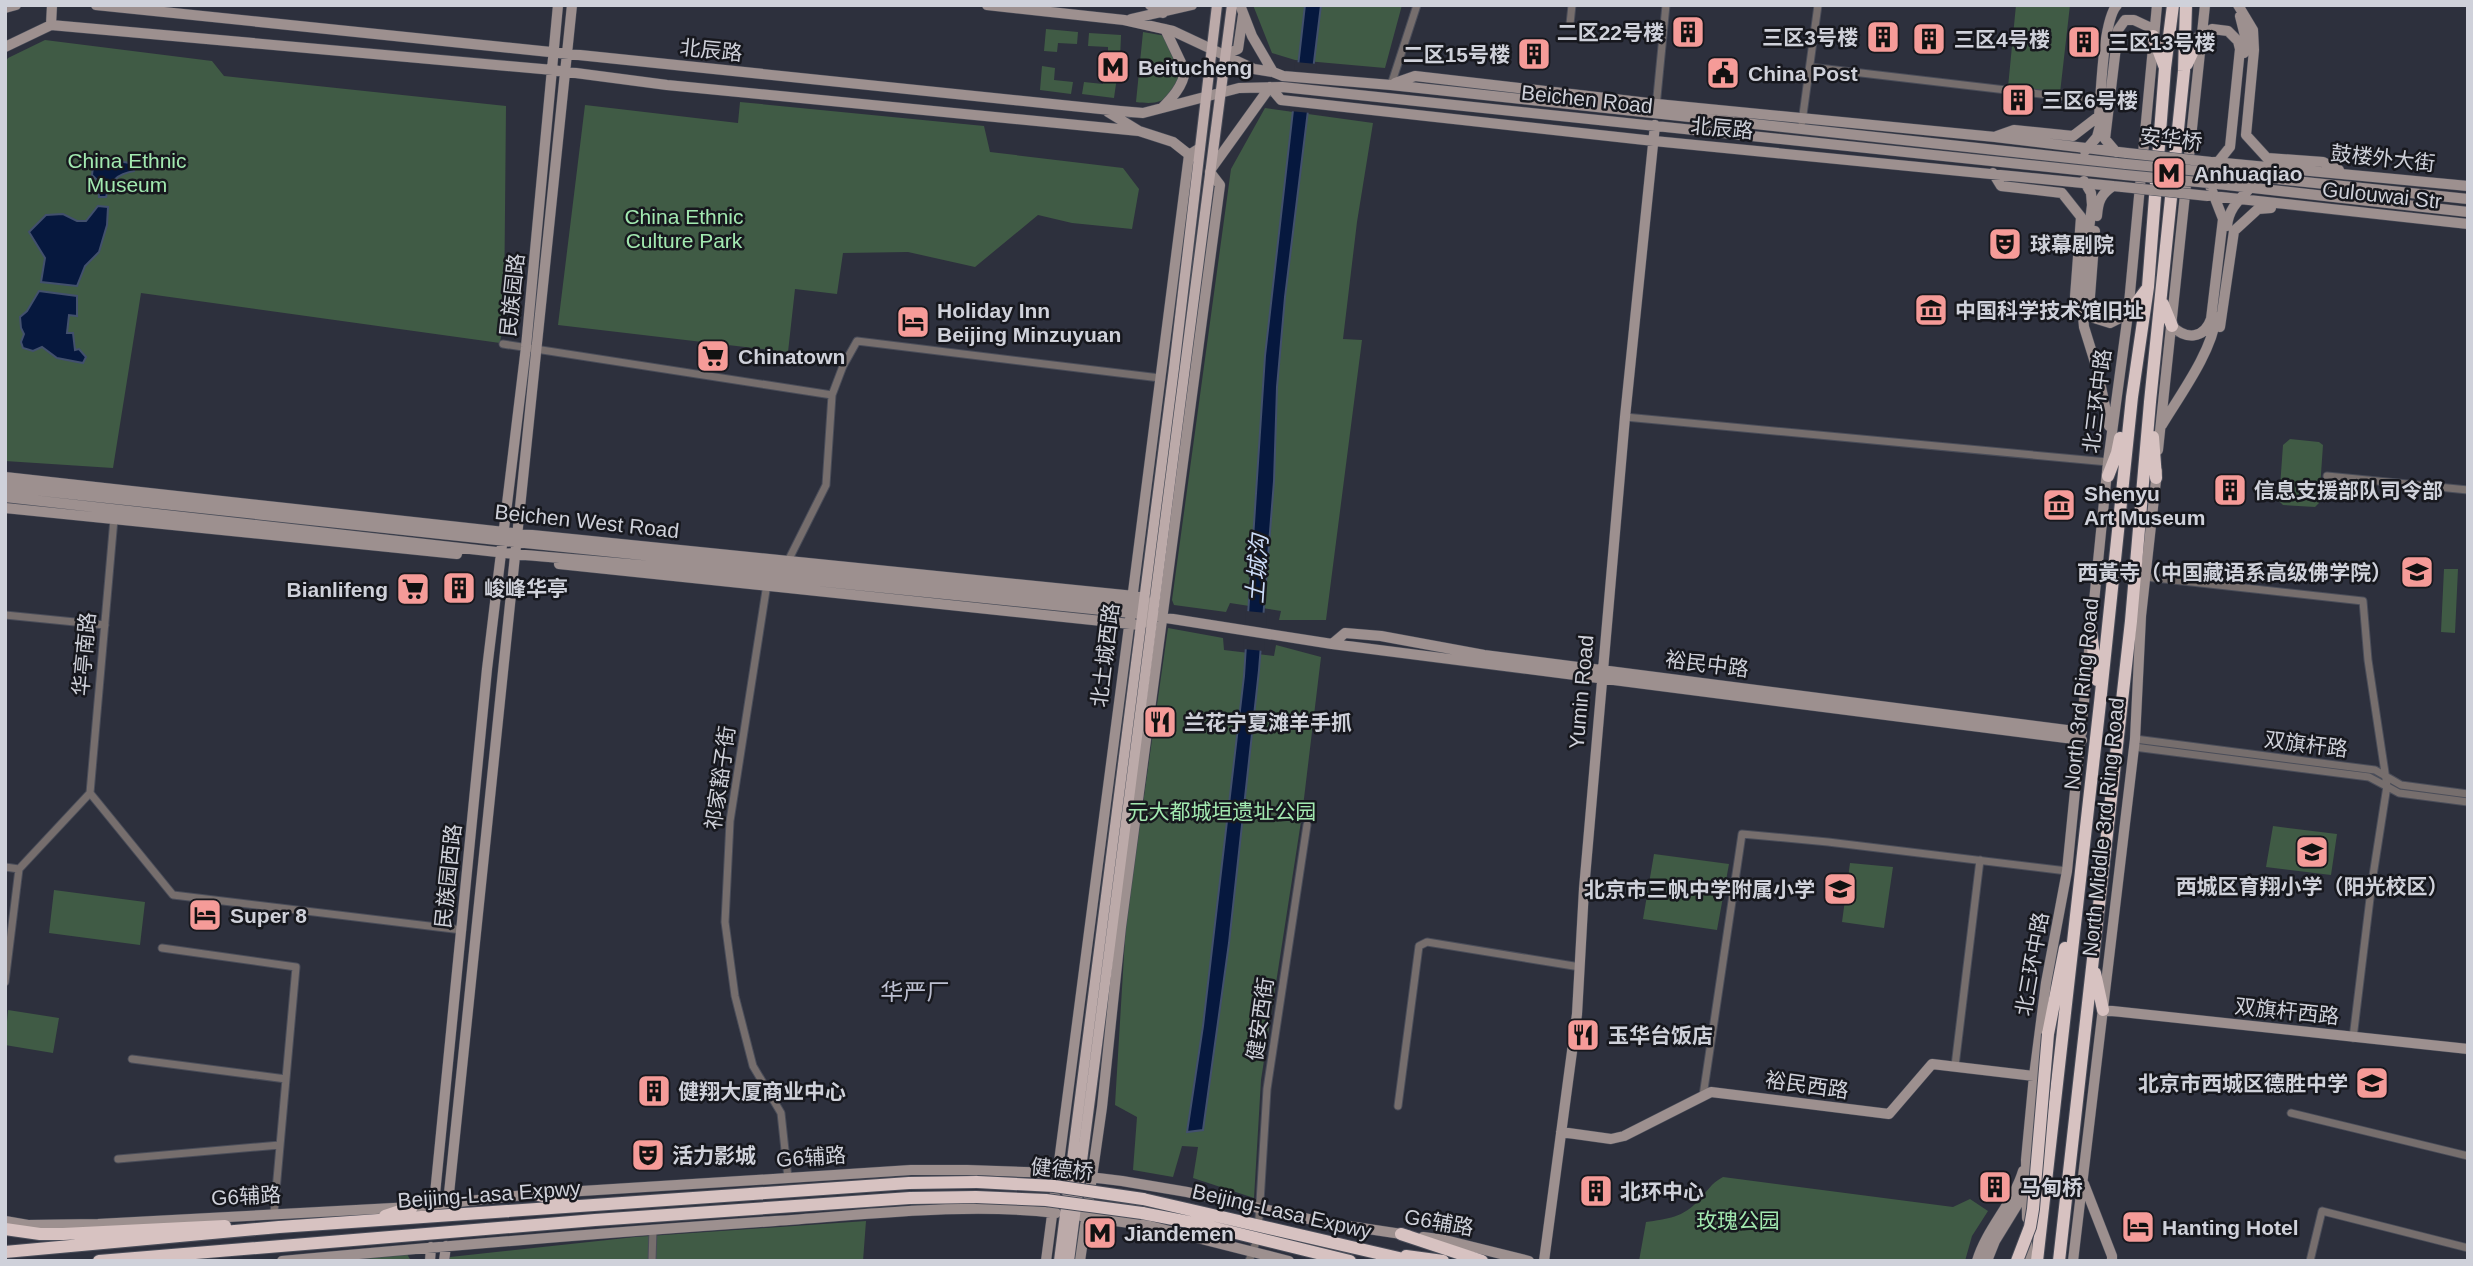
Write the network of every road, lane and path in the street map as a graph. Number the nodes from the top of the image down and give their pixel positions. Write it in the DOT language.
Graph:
graph roads {
  1 [pos="16,5"];
  2 [pos="52,5"];
  3 [pos="96,5"];
  4 [pos="558,5"];
  5 [pos="572,5"];
  6 [pos="986,5"];
  7 [pos="1150,5"];
  8 [pos="1192,5"];
  9 [pos="1217,5"];
  10 [pos="1232,5"];
  11 [pos="1417,5"];
  12 [pos="1572,5"];
  13 [pos="1666,5"];
  14 [pos="1818,5"];
  15 [pos="2119,5"];
  16 [pos="2157,5"];
  17 [pos="2173,5"];
  18 [pos="2186,5"];
  19 [pos="2205,5"];
  20 [pos="2237,5"];
  21 [pos="1242,7"];
  22 [pos="5,8"];
  23 [pos="1163,13"];
  24 [pos="1126,20"];
  25 [pos="51,24"];
  26 [pos="1570,24"];
  27 [pos="1165,29"];
  28 [pos="2153,36"];
  29 [pos="2200,36"];
  30 [pos="5,47"];
  31 [pos="1212,49"];
  32 [pos="553,52"];
  33 [pos="567,54"];
  34 [pos="1225,55"];
  35 [pos="1810,67"];
  36 [pos="2165,68"];
  37 [pos="553,70"];
  38 [pos="566,71"];
  39 [pos="2183,71"];
  40 [pos="1279,78"];
  41 [pos="1391,85"];
  42 [pos="1270,87"];
  43 [pos="1319,92"];
  44 [pos="1220,93"];
  45 [pos="1206,97"];
  46 [pos="2100,101"];
  47 [pos="1162,108"];
  48 [pos="1104,110"];
  49 [pos="1656,115"];
  50 [pos="1803,117"];
  51 [pos="1801,130"];
  52 [pos="1139,131"];
  53 [pos="1995,137"];
  54 [pos="1654,141"];
  55 [pos="1200,148"];
  56 [pos="2090,148"];
  57 [pos="2115,151"];
  58 [pos="1189,155"];
  59 [pos="2073,163"];
  60 [pos="1198,164"];
  61 [pos="2126,164"];
  62 [pos="2244,165"];
  63 [pos="1210,170"];
  64 [pos="2212,170"];
  65 [pos="1993,173"];
  66 [pos="2346,174"];
  67 [pos="2254,177"];
  68 [pos="2085,183"];
  69 [pos="2118,186"];
  70 [pos="2468,186"];
  71 [pos="2250,188"];
  72 [pos="2210,196"];
  73 [pos="2468,199"];
  74 [pos="2239,200"];
  75 [pos="2340,210"];
  76 [pos="2468,212"];
  77 [pos="2468,224"];
  78 [pos="2148,287"];
  79 [pos="2162,299"];
  80 [pos="2128,314"];
  81 [pos="2172,326"];
  82 [pos="2084,327"];
  83 [pos="503,344"];
  84 [pos="526,347"];
  85 [pos="538,349"];
  86 [pos="2204,354"];
  87 [pos="1160,378"];
  88 [pos="832,395"];
  89 [pos="2132,397"];
  90 [pos="2150,402"];
  91 [pos="1625,417"];
  92 [pos="2160,429"];
  93 [pos="2111,434"];
  94 [pos="2108,469"];
  95 [pos="5,477"];
  96 [pos="2327,477"];
  97 [pos="2156,478"];
  98 [pos="5,486"];
  99 [pos="2468,490"];
  100 [pos="5,497"];
  101 [pos="183,497"];
  102 [pos="270,506"];
  103 [pos="201,507"];
  104 [pos="5,508"];
  105 [pos="248,512"];
  106 [pos="182,517"];
  107 [pos="114,519"];
  108 [pos="198,527"];
  109 [pos="253,529"];
  110 [pos="504,536"];
  111 [pos="516,538"];
  112 [pos="392,540"];
  113 [pos="414,549"];
  114 [pos="501,556"];
  115 [pos="514,557"];
  116 [pos="786,565"];
  117 [pos="2146,577"];
  118 [pos="767,581"];
  119 [pos="1141,611"];
  120 [pos="5,615"];
  121 [pos="2141,616"];
  122 [pos="105,625"];
  123 [pos="1232,627"];
  124 [pos="2091,632"];
  125 [pos="1602,674"];
  126 [pos="2121,699"];
  127 [pos="2100,703"];
  128 [pos="2082,736"];
  129 [pos="2135,743"];
  130 [pos="2386,777"];
  131 [pos="2387,786"];
  132 [pos="90,793"];
  133 [pos="2468,794"];
  134 [pos="2468,802"];
  135 [pos="1307,825"];
  136 [pos="1980,860"];
  137 [pos="5,867"];
  138 [pos="19,869"];
  139 [pos="2074,874"];
  140 [pos="462,930"];
  141 [pos="162,948"];
  142 [pos="2092,961"];
  143 [pos="1580,967"];
  144 [pos="5,982"];
  145 [pos="2103,1010"];
  146 [pos="2353,1038"];
  147 [pos="2468,1049"];
  148 [pos="132,1059"];
  149 [pos="1955,1066"];
  150 [pos="2034,1076"];
  151 [pos="286,1079"];
  152 [pos="1703,1096"];
  153 [pos="1398,1106"];
  154 [pos="2291,1113"];
  155 [pos="1561,1132"];
  156 [pos="280,1145"];
  157 [pos="2468,1156"];
  158 [pos="118,1159"];
  159 [pos="2026,1160"];
  160 [pos="1021,1171"];
  161 [pos="1057,1173"];
  162 [pos="1075,1175"];
  163 [pos="788,1178"];
  164 [pos="1094,1178"];
  165 [pos="2082,1180"];
  166 [pos="1122,1181"];
  167 [pos="977,1182"];
  168 [pos="2027,1188"];
  169 [pos="534,1194"];
  170 [pos="976,1197"];
  171 [pos="1143,1199"];
  172 [pos="448,1203"];
  173 [pos="434,1204"];
  174 [pos="587,1206"];
  175 [pos="412,1207"];
  176 [pos="1024,1209"];
  177 [pos="1052,1212"];
  178 [pos="274,1213"];
  179 [pos="1142,1213"];
  180 [pos="1259,1213"];
  181 [pos="1076,1215"];
  182 [pos="5,1221"];
  183 [pos="1116,1221"];
  184 [pos="368,1222"];
  185 [pos="279,1227"];
  186 [pos="5,1229"];
  187 [pos="653,1229"];
  188 [pos="1401,1234"];
  189 [pos="5,1245"];
  190 [pos="80,1246"];
  191 [pos="446,1246"];
  192 [pos="431,1247"];
  193 [pos="2468,1248"];
  194 [pos="1370,1251"];
  195 [pos="5,1252"];
  196 [pos="1254,1255"];
  197 [pos="105,1260"];
  198 [pos="129,1261"];
  199 [pos="282,1261"];
  200 [pos="430,1261"];
  201 [pos="444,1261"];
  202 [pos="652,1261"];
  203 [pos="1046,1261"];
  204 [pos="1059,1261"];
  205 [pos="1069,1261"];
  206 [pos="1080,1261"];
  207 [pos="1289,1261"];
  208 [pos="1350,1261"];
  209 [pos="1412,1261"];
  210 [pos="1443,1261"];
  211 [pos="1482,1261"];
  212 [pos="1529,1261"];
  213 [pos="1544,1261"];
  214 [pos="1977,1261"];
  215 [pos="1987,1261"];
  216 [pos="2017,1261"];
  217 [pos="2028,1261"];
  218 [pos="2037,1261"];
  219 [pos="2059,1261"];
  220 [pos="2073,1261"];
  221 [pos="2112,1261"];
  222 [pos="2310,1261"];
  1 -- 22 [label="street"];
  2 -- 25 [label="street"];
  3 -- 32 [label="street, 北辰路"];
  4 -- 32 [label="street, 民族园路"];
  5 -- 33 [label="street, 民族园路"];
  6 -- 24 [label="street, 北辰路"];
  7 -- 23 [label="street"];
  8 -- 23 [label="street"];
  9 -- 31 [label="main road, 北土城西路"];
  10 -- 34 [label="main road, 北土城西路"];
  11 -- 41 [label="street"];
  12 -- 26 [label="street"];
  13 -- 49 [label="street"];
  14 -- 35 [label="street"];
  15 -- 46 [label="street"];
  15 -- 56 [label="street"];
  16 -- 28 [label="street, 北三环中路"];
  17 -- 36 [label="highway, North 3rd Ring Road"];
  18 -- 39 [label="highway, North 3rd Ring Road"];
  19 -- 29 [label="street"];
  20 -- 62 [label="street"];
  20 -- 66 [label="street"];
  21 -- 34 [label="street"];
  21 -- 40 [label="street"];
  23 -- 24 [label="street"];
  24 -- 27 [label="street, 北辰路"];
  25 -- 30 [label="street"];
  25 -- 37 [label="street, 北辰路"];
  27 -- 31 [label="street, 北辰路"];
  27 -- 47 [label="street"];
  28 -- 36 [label="highway"];
  28 -- 57 [label="street"];
  28 -- 80 [label="street, 北三环中路"];
  29 -- 39 [label="highway"];
  29 -- 64 [label="street"];
  29 -- 81 [label="street"];
  31 -- 34 [label="street, 北辰路"];
  31 -- 45 [label="main road, 北土城西路"];
  32 -- 33 [label="street, 北辰路"];
  32 -- 37 [label="street, 民族园路"];
  33 -- 38 [label="street, 民族园路"];
  33 -- 48 [label="street, 北辰路"];
  34 -- 40 [label="street, 北辰路"];
  34 -- 44 [label="main road, 北土城西路"];
  35 -- 46 [label="street"];
  35 -- 50 [label="street"];
  36 -- 78 [label="highway, North 3rd Ring Road"];
  37 -- 38 [label="street, 北辰路"];
  37 -- 84 [label="street, 民族园路"];
  38 -- 52 [label="street, 北辰路"];
  38 -- 85 [label="street, 民族园路"];
  39 -- 79 [label="highway, North 3rd Ring Road"];
  40 -- 41 [label="street, 北辰路"];
  40 -- 42 [label="street, 北辰路"];
  40 -- 43 [label="street, 北辰路"];
  41 -- 49 [label="street, 北辰路"];
  42 -- 44 [label="street, 北辰路"];
  42 -- 54 [label="street, 北辰路"];
  42 -- 63 [label="street"];
  43 -- 49 [label="street, Beichen Road"];
  44 -- 45 [label="street, 北辰路"];
  44 -- 63 [label="main road, 北土城西路"];
  45 -- 47 [label="street, 北辰路"];
  45 -- 55 [label="main road, 北土城西路"];
  46 -- 53 [label="street"];
  47 -- 48 [label="street, 北辰路"];
  48 -- 52 [label="street"];
  49 -- 50 [label="street, 北辰路"];
  49 -- 51 [label="street, 北辰路"];
  49 -- 54 [label="street, Yumin Road"];
  49 -- 59 [label="street, Beichen Road"];
  50 -- 51 [label="street"];
  50 -- 53 [label="street, 北辰路"];
  51 -- 59 [label="street, 北辰路"];
  52 -- 58 [label="street"];
  53 -- 56 [label="street, 北辰路"];
  54 -- 65 [label="street, 北辰路"];
  54 -- 91 [label="street, Yumin Road"];
  55 -- 58 [label="street"];
  55 -- 60 [label="main road, 北土城西路"];
  56 -- 57 [label="street, 北辰路"];
  56 -- 59 [label="street"];
  57 -- 61 [label="street, 北辰路"];
  58 -- 60 [label="street"];
  58 -- 87 [label="street, 北土城西路"];
  59 -- 61 [label="street, 北辰路"];
  59 -- 68 [label="street"];
  60 -- 119 [label="main road, 北土城西路"];
  61 -- 64 [label="street, 安华桥, bridge"];
  61 -- 64 [label="street, 安华桥, bridge"];
  61 -- 69 [label="street"];
  62 -- 64 [label="street, 鼓楼外大街"];
  62 -- 66 [label="street, 鼓楼外大街"];
  62 -- 67 [label="street"];
  63 -- 119 [label="main road, 北土城西路"];
  64 -- 67 [label="street, 鼓楼外大街"];
  64 -- 71 [label="street"];
  64 -- 72 [label="street"];
  65 -- 68 [label="street, 北辰路"];
  65 -- 82 [label="street"];
  66 -- 70 [label="street, 鼓楼外大街"];
  67 -- 73 [label="street, 鼓楼外大街"];
  68 -- 69 [label="street, 北辰路"];
  68 -- 82 [label="street"];
  69 -- 72 [label="street, bridge"];
  69 -- 80 [label="street"];
  71 -- 74 [label="street"];
  71 -- 76 [label="street"];
  72 -- 74 [label="street, Gulouwai Str"];
  72 -- 81 [label="street"];
  74 -- 75 [label="street, Gulouwai Str"];
  74 -- 86 [label="street"];
  75 -- 77 [label="street, Gulouwai Str"];
  75 -- 86 [label="street"];
  78 -- 80 [label="highway"];
  78 -- 89 [label="highway, North 3rd Ring Road"];
  79 -- 81 [label="highway"];
  79 -- 90 [label="highway, North 3rd Ring Road"];
  80 -- 93 [label="street, 北三环中路"];
  81 -- 92 [label="street"];
  82 -- 93 [label="street"];
  83 -- 84 [label="street"];
  84 -- 85 [label="street"];
  84 -- 110 [label="street, 民族园路"];
  85 -- 88 [label="street"];
  85 -- 111 [label="street, 民族园路"];
  86 -- 92 [label="street"];
  87 -- 88 [label="street"];
  87 -- 119 [label="street, 北土城西路"];
  88 -- 116 [label="street"];
  89 -- 94 [label="highway"];
  89 -- 127 [label="highway, North 3rd Ring Road"];
  90 -- 97 [label="highway"];
  90 -- 126 [label="highway, North 3rd Ring Road"];
  91 -- 94 [label="street"];
  91 -- 125 [label="street, Yumin Road"];
  92 -- 97 [label="street"];
  93 -- 94 [label="street, 北三环中路"];
  94 -- 124 [label="street, 北三环中路"];
  95 -- 101 [label="street, Beichen West Road"];
  96 -- 99 [label="street"];
  97 -- 117 [label="street, North Middle 3rd Ring Road"];
  98 -- 103 [label="street, Beichen West Road"];
  100 -- 106 [label="street, Beichen West Road"];
  101 -- 102 [label="street, Beichen West Road"];
  101 -- 103 [label="street"];
  102 -- 105 [label="street"];
  102 -- 110 [label="street, Beichen West Road"];
  103 -- 105 [label="street, Beichen West Road"];
  104 -- 107 [label="street, Beichen West Road"];
  105 -- 110 [label="street, Beichen West Road"];
  106 -- 108 [label="street"];
  106 -- 109 [label="street, Beichen West Road"];
  107 -- 108 [label="street, Beichen West Road"];
  107 -- 122 [label="street, 华亭南路"];
  108 -- 109 [label="street, Beichen West Road"];
  109 -- 112 [label="street, Beichen West Road"];
  109 -- 113 [label="street, Beichen West Road"];
  110 -- 111 [label="street, Beichen West Road"];
  110 -- 114 [label="street, 民族园路"];
  111 -- 115 [label="street, 民族园路"];
  111 -- 116 [label="street, Beichen West Road"];
  112 -- 113 [label="street"];
  112 -- 114 [label="street, Beichen West Road"];
  113 -- 114 [label="street, Beichen West Road"];
  114 -- 115 [label="street, Beichen West Road"];
  114 -- 140 [label="street, 民族园西路"];
  115 -- 118 [label="street, Beichen West Road"];
  115 -- 172 [label="street, 民族园西路"];
  116 -- 118 [label="street"];
  116 -- 119 [label="street, Beichen West Road"];
  117 -- 121 [label="street, North Middle 3rd Ring Road"];
  117 -- 130 [label="street"];
  118 -- 119 [label="street, Beichen West Road"];
  118 -- 163 [label="street, 祁家豁子街"];
  119 -- 123 [label="street, Beichen West Road"];
  119 -- 161 [label="street, 北土城西路"];
  119 -- 162 [label="main road, 北土城西路"];
  119 -- 164 [label="street, 北土城西路"];
  120 -- 122 [label="street"];
  121 -- 126 [label="highway"];
  121 -- 129 [label="street, North Middle 3rd Ring Road"];
  122 -- 132 [label="street, 华亭南路"];
  123 -- 125 [label="street, 裕民中路"];
  124 -- 127 [label="highway"];
  124 -- 128 [label="street, 北三环中路"];
  125 -- 128 [label="street, 裕民中路"];
  125 -- 143 [label="street, Yumin Road"];
  126 -- 142 [label="highway, North 3rd Ring Road"];
  127 -- 139 [label="highway, North 3rd Ring Road"];
  128 -- 139 [label="street, 北三环中路"];
  129 -- 130 [label="street, 双旗杆路"];
  129 -- 131 [label="street"];
  129 -- 145 [label="street, North Middle 3rd Ring Road"];
  130 -- 131 [label="street"];
  130 -- 133 [label="street, 双旗杆路"];
  131 -- 134 [label="street"];
  131 -- 146 [label="street"];
  132 -- 138 [label="street"];
  132 -- 140 [label="street"];
  135 -- 180 [label="street, 健安西街"];
  136 -- 139 [label="street"];
  136 -- 149 [label="street"];
  136 -- 152 [label="street"];
  137 -- 138 [label="street"];
  138 -- 144 [label="street"];
  139 -- 150 [label="street, 北三环中路"];
  139 -- 216 [label="highway, bridge"];
  139 -- 218 [label="highway, North 3rd Ring Road"];
  140 -- 173 [label="street, 民族园西路"];
  141 -- 151 [label="street"];
  142 -- 145 [label="highway"];
  142 -- 219 [label="highway, North 3rd Ring Road"];
  143 -- 153 [label="street"];
  143 -- 155 [label="street, Yumin Road"];
  145 -- 146 [label="street, 双旗杆西路"];
  145 -- 165 [label="street, North Middle 3rd Ring Road"];
  146 -- 147 [label="street, 双旗杆西路"];
  148 -- 151 [label="street"];
  149 -- 150 [label="street, 裕民西路"];
  149 -- 152 [label="street, 裕民西路"];
  150 -- 159 [label="street, 北三环中路"];
  151 -- 156 [label="street"];
  152 -- 155 [label="street, 裕民西路"];
  154 -- 157 [label="street"];
  155 -- 213 [label="street, Yumin Road"];
  156 -- 158 [label="street"];
  156 -- 178 [label="street"];
  159 -- 168 [label="street, 北三环中路"];
  159 -- 214 [label="street"];
  160 -- 161 [label="street, G6辅路"];
  160 -- 163 [label="street, G6辅路"];
  160 -- 176 [label="street"];
  161 -- 162 [label="street, G6辅路"];
  161 -- 177 [label="street, 北土城西路"];
  162 -- 164 [label="street, G6辅路"];
  162 -- 181 [label="main road, 北土城西路"];
  163 -- 169 [label="street, G6辅路"];
  164 -- 166 [label="street, G6辅路"];
  164 -- 181 [label="street, 北土城西路"];
  165 -- 220 [label="street"];
  165 -- 221 [label="street"];
  166 -- 180 [label="street, G6辅路"];
  166 -- 183 [label="street"];
  167 -- 171 [label="highway, 健德桥, bridge"];
  167 -- 174 [label="highway, Beijing-Lasa Expwy"];
  168 -- 215 [label="street"];
  168 -- 217 [label="street, 北三环中路"];
  169 -- 172 [label="street, G6辅路"];
  169 -- 174 [label="highway"];
  170 -- 179 [label="highway, 健德桥, bridge"];
  170 -- 197 [label="highway, Beijing-Lasa Expwy"];
  171 -- 194 [label="highway, Beijing-Lasa Expwy"];
  172 -- 173 [label="street, G6辅路"];
  173 -- 175 [label="street, G6辅路"];
  174 -- 184 [label="highway, Beijing-Lasa Expwy"];
  175 -- 178 [label="street, G6辅路"];
  175 -- 184 [label="highway"];
  176 -- 177 [label="street"];
  176 -- 187 [label="street"];
  177 -- 181 [label="street"];
  177 -- 203 [label="street"];
  178 -- 182 [label="street, G6辅路"];
  179 -- 208 [label="highway, Beijing-Lasa Expwy"];
  180 -- 188 [label="street, G6辅路"];
  181 -- 183 [label="street"];
  181 -- 204 [label="main road"];
  181 -- 205 [label="main road"];
  181 -- 206 [label="street"];
  183 -- 196 [label="street"];
  184 -- 185 [label="highway, Beijing-Lasa Expwy"];
  185 -- 186 [label="highway"];
  185 -- 190 [label="highway, Beijing-Lasa Expwy"];
  187 -- 191 [label="street"];
  187 -- 202 [label="street"];
  188 -- 211 [label="highway"];
  188 -- 212 [label="street, G6辅路"];
  189 -- 190 [label="highway"];
  190 -- 195 [label="highway, Beijing-Lasa Expwy"];
  191 -- 192 [label="street"];
  191 -- 201 [label="street"];
  192 -- 199 [label="street"];
  192 -- 200 [label="street"];
  193 -- 222 [label="street"];
  194 -- 209 [label="highway, Beijing-Lasa Expwy"];
  194 -- 210 [label="highway"];
  196 -- 207 [label="street"];
  197 -- 198 [label="highway"];
}
